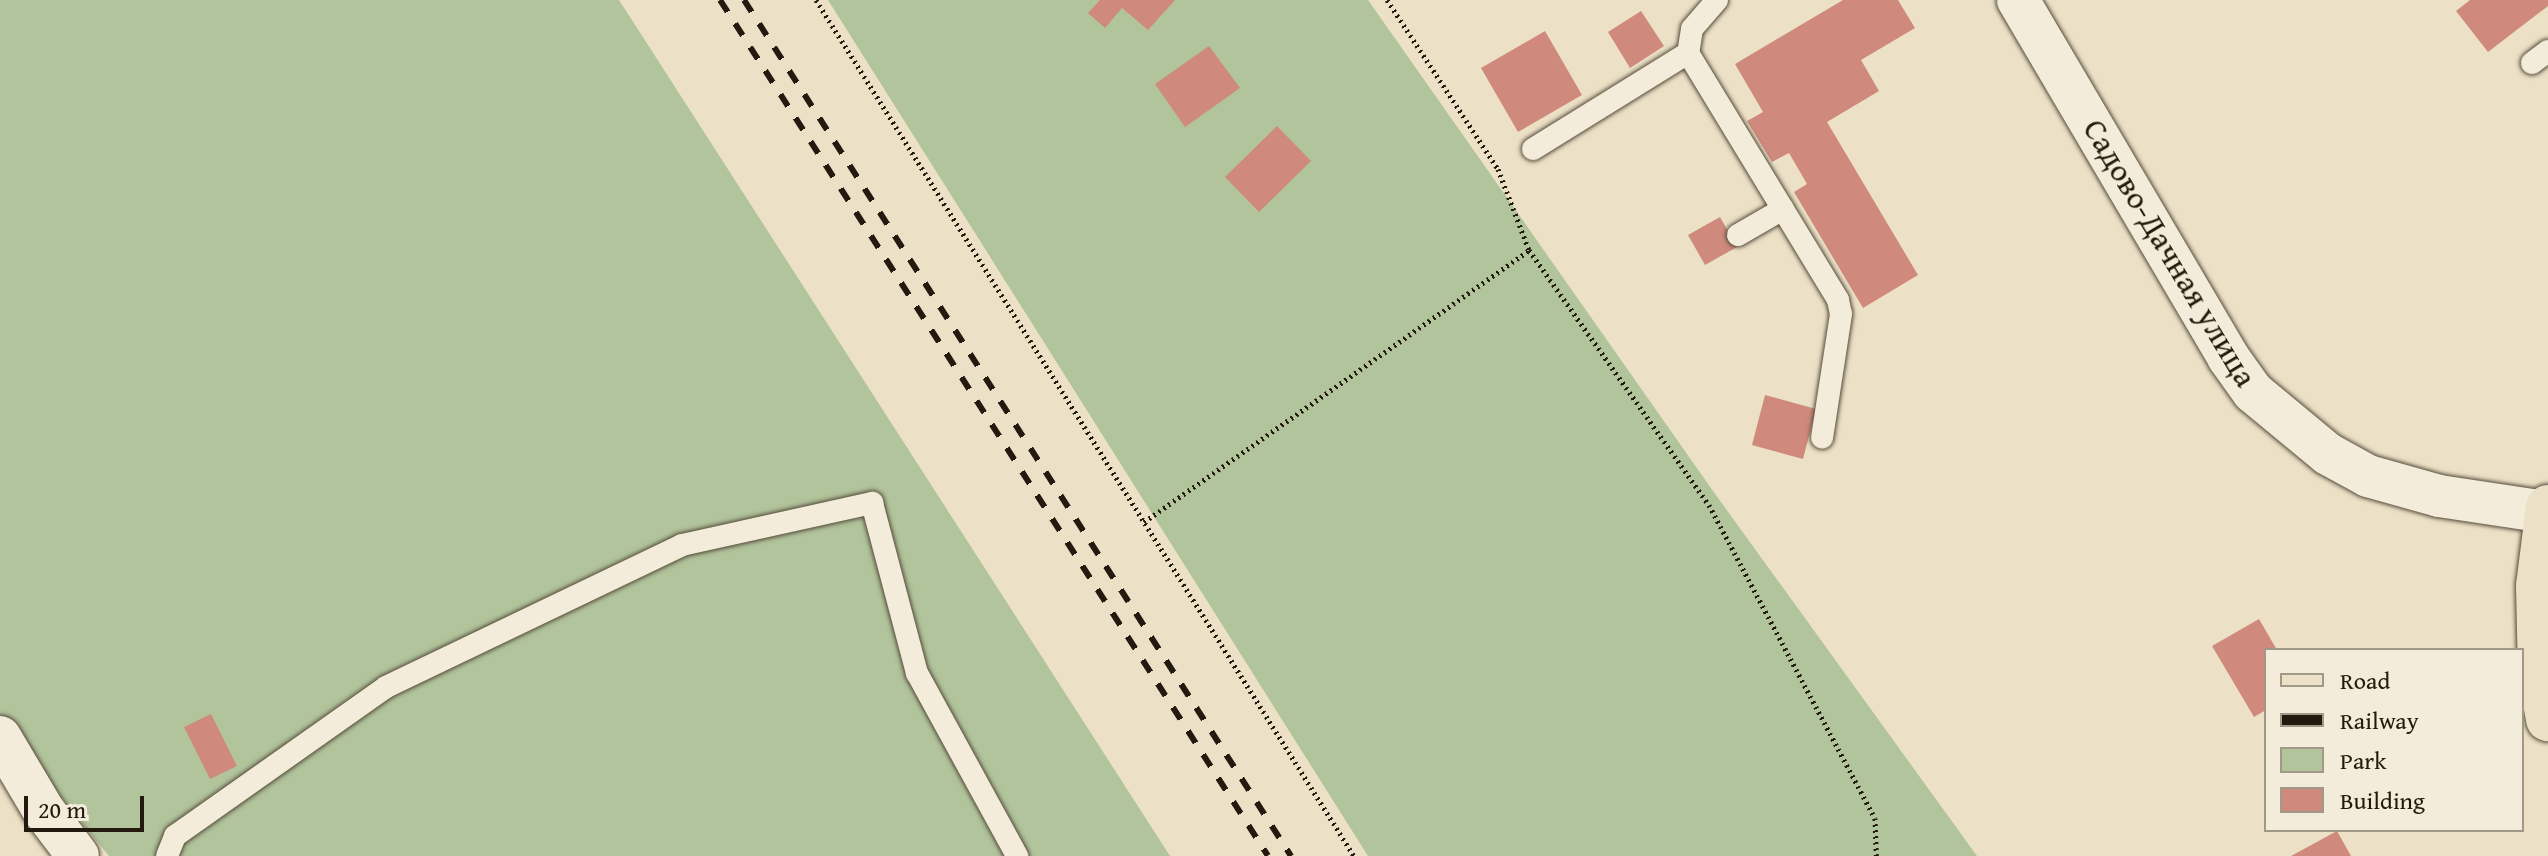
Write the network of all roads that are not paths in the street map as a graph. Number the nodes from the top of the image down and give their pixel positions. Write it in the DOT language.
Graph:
graph roads {
  1 [pos="1717,0"];
  2 [pos="2018,0"];
  3 [pos="1688,53"];
  4 [pos="1533,149"];
  5 [pos="1783,209"];
  6 [pos="1738,235"];
  7 [pos="1822,438"];
  8 [pos="2547,509"];
  9 [pos="2548,719"];
  10 [pos="0,737"];
  11 [pos="78,856"];
  12 [pos="167,856"];
  13 [pos="1017,856"];
  1 -- 3 [label="lane"];
  2 -- 8 [label="street, Садово-Дачная улица"];
  3 -- 4 [label="lane"];
  3 -- 5 [label="lane"];
  5 -- 6 [label="lane"];
  5 -- 7 [label="lane"];
  8 -- 9 [label="main road"];
  10 -- 11 [label="street"];
  12 -- 13 [label="lane"];
}
